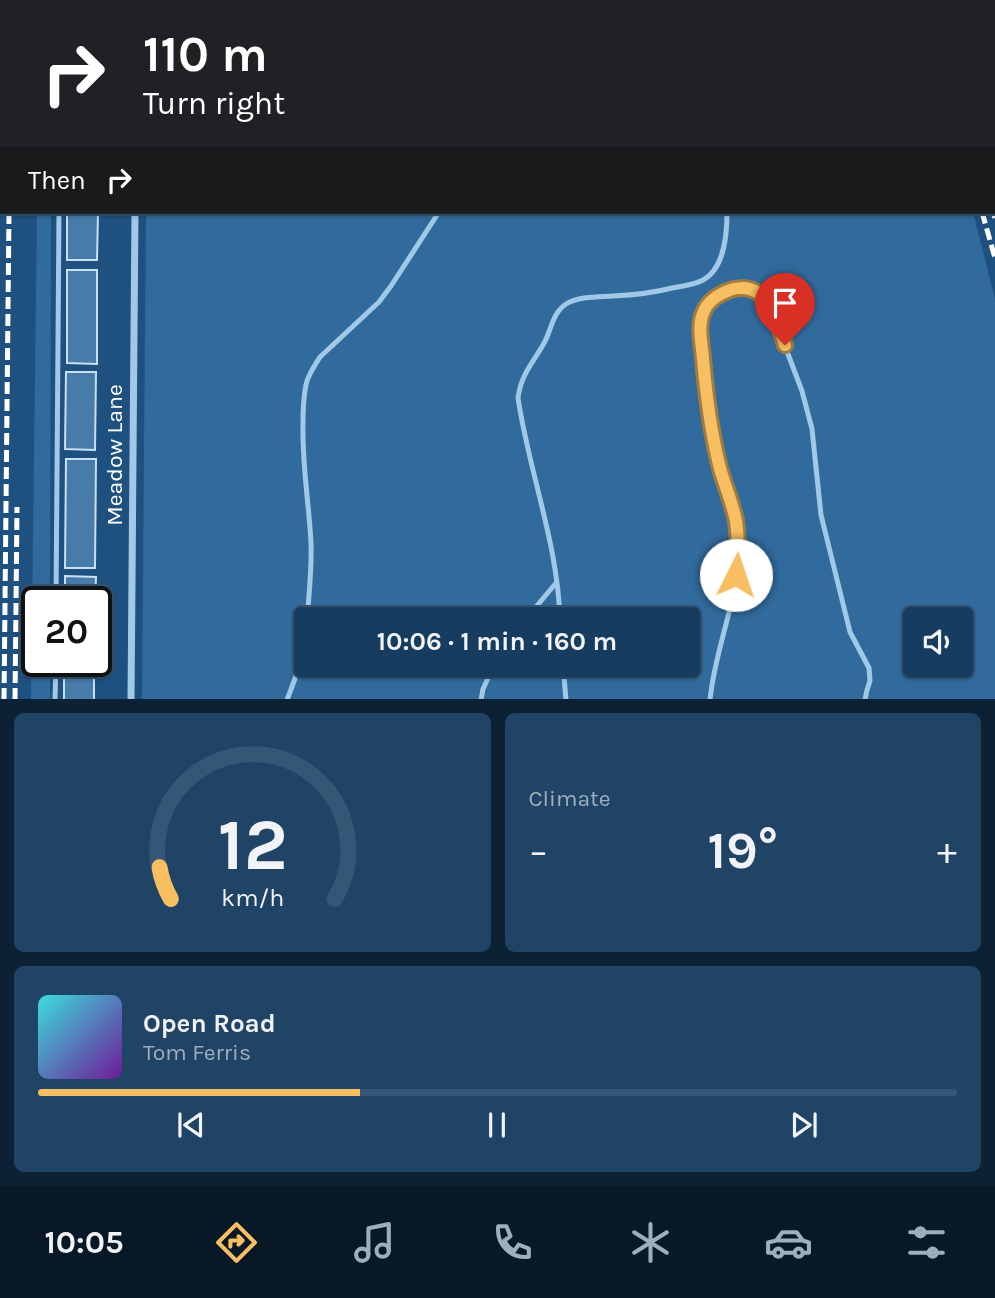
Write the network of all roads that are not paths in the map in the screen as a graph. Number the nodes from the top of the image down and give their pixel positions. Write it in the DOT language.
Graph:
graph roads {
  1 [pos="59,214"];
  2 [pos="135,214"];
  3 [pos="438,214"];
  4 [pos="727,214"];
  5 [pos="556,583"];
  6 [pos="56,586"];
  7 [pos="307,607"];
  8 [pos="536,607"];
  9 [pos="559,607"];
  10 [pos="55,677"];
  11 [pos="297,677"];
  12 [pos="489,677"];
  13 [pos="564,677"];
  14 [pos="55,699"];
  15 [pos="131,699"];
  16 [pos="287,699"];
  17 [pos="481,699"];
  18 [pos="566,699"];
  19 [pos="710,699"];
  20 [pos="865,699"];
  1 -- 6 [label="lane"];
  2 -- 15 [label="street, Meadow Lane"];
  3 -- 7 [label="lane"];
  4 -- 5 [label="lane"];
  5 -- 8 [label="lane"];
  5 -- 9 [label="lane"];
  10 -- 14 [label="lane"];
  11 -- 16 [label="lane"];
  12 -- 17 [label="lane"];
  13 -- 18 [label="lane"];
  19 -- 20 [label="lane"];
}
